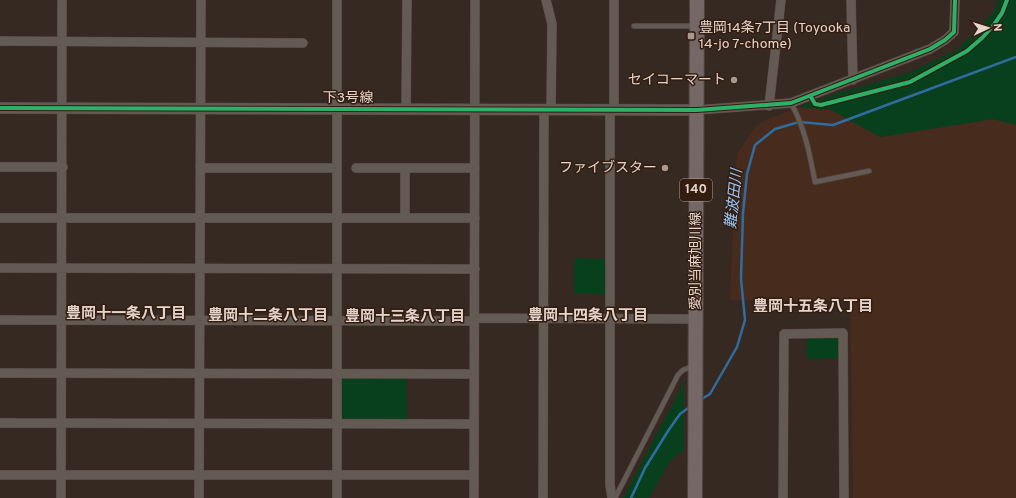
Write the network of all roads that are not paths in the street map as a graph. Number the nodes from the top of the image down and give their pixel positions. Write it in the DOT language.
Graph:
graph roads {
  1 [pos="62,0"];
  2 [pos="200,0"];
  3 [pos="337,0"];
  4 [pos="407,0"];
  5 [pos="475,0"];
  6 [pos="546,0"];
  7 [pos="614,0"];
  8 [pos="697,0"];
  9 [pos="781,0"];
  10 [pos="851,0"];
  11 [pos="955,0"];
  12 [pos="634,26"];
  13 [pos="697,26"];
  14 [pos="0,41"];
  15 [pos="62,41"];
  16 [pos="200,42"];
  17 [pos="303,43"];
  18 [pos="853,80"];
  19 [pos="791,103"];
  20 [pos="769,106"];
  21 [pos="0,108"];
  22 [pos="62,108"];
  23 [pos="200,108"];
  24 [pos="337,109"];
  25 [pos="406,110"];
  26 [pos="475,110"];
  27 [pos="547,110"];
  28 [pos="612,110"];
  29 [pos="697,110"];
  30 [pos="0,167"];
  31 [pos="63,167"];
  32 [pos="200,168"];
  33 [pos="337,168"];
  34 [pos="356,168"];
  35 [pos="405,168"];
  36 [pos="475,168"];
  37 [pos="870,171"];
  38 [pos="0,218"];
  39 [pos="62,218"];
  40 [pos="199,218"];
  41 [pos="338,218"];
  42 [pos="405,218"];
  43 [pos="475,218"];
  44 [pos="62,267"];
  45 [pos="0,268"];
  46 [pos="199,268"];
  47 [pos="337,269"];
  48 [pos="475,269"];
  49 [pos="543,317"];
  50 [pos="610,318"];
  51 [pos="695,319"];
  52 [pos="0,320"];
  53 [pos="61,320"];
  54 [pos="474,320"];
  55 [pos="199,321"];
  56 [pos="337,322"];
  57 [pos="696,365"];
  58 [pos="0,372"];
  59 [pos="61,373"];
  60 [pos="199,373"];
  61 [pos="337,374"];
  62 [pos="474,374"];
  63 [pos="0,423"];
  64 [pos="61,423"];
  65 [pos="199,423"];
  66 [pos="337,424"];
  67 [pos="474,424"];
  68 [pos="0,474"];
  69 [pos="199,474"];
  70 [pos="61,475"];
  71 [pos="337,475"];
  72 [pos="474,475"];
  73 [pos="61,498"];
  74 [pos="199,498"];
  75 [pos="337,498"];
  76 [pos="474,498"];
  77 [pos="543,498"];
  78 [pos="614,498"];
  79 [pos="695,498"];
  80 [pos="783,498"];
  81 [pos="844,498"];
  1 -- 15 [label="street"];
  2 -- 16 [label="street"];
  3 -- 24 [label="street"];
  4 -- 25 [label="street"];
  5 -- 26 [label="street"];
  6 -- 27 [label="street"];
  7 -- 28 [label="street"];
  8 -- 13 [label="main road, 愛別当麻旭川線 / 140"];
  9 -- 20 [label="street"];
  10 -- 18 [label="street"];
  11 -- 18 [label="street"];
  12 -- 13 [label="lane"];
  13 -- 29 [label="main road, 愛別当麻旭川線 / 140"];
  14 -- 15 [label="street"];
  15 -- 16 [label="street"];
  15 -- 22 [label="street"];
  16 -- 17 [label="street"];
  16 -- 23 [label="street"];
  18 -- 19 [label="street"];
  19 -- 20 [label="street"];
  19 -- 37 [label="lane"];
  20 -- 29 [label="street"];
  21 -- 22 [label="street, 下3号線"];
  22 -- 23 [label="street, 下3号線"];
  22 -- 31 [label="street"];
  23 -- 24 [label="street, 下3号線"];
  23 -- 32 [label="street"];
  24 -- 25 [label="street, 下3号線"];
  24 -- 33 [label="street"];
  25 -- 26 [label="street, 下3号線"];
  26 -- 27 [label="street, 下3号線"];
  26 -- 36 [label="street"];
  27 -- 28 [label="street, 下3号線"];
  27 -- 49 [label="street"];
  28 -- 29 [label="street, 下3号線"];
  28 -- 50 [label="street"];
  29 -- 51 [label="main road, 愛別当麻旭川線 / 140"];
  30 -- 31 [label="street"];
  31 -- 39 [label="street"];
  32 -- 33 [label="street"];
  32 -- 40 [label="street"];
  33 -- 41 [label="street"];
  34 -- 35 [label="street"];
  35 -- 36 [label="street"];
  35 -- 42 [label="street"];
  36 -- 43 [label="street"];
  38 -- 39 [label="street"];
  39 -- 40 [label="street"];
  39 -- 44 [label="street"];
  40 -- 41 [label="street"];
  40 -- 46 [label="street"];
  41 -- 42 [label="street"];
  41 -- 47 [label="street"];
  42 -- 43 [label="street"];
  43 -- 48 [label="street"];
  44 -- 45 [label="street"];
  44 -- 46 [label="street"];
  44 -- 53 [label="street"];
  46 -- 47 [label="street"];
  46 -- 55 [label="street"];
  47 -- 48 [label="street"];
  47 -- 56 [label="street"];
  48 -- 54 [label="street"];
  49 -- 50 [label="street"];
  49 -- 54 [label="street"];
  49 -- 77 [label="street"];
  50 -- 51 [label="street"];
  50 -- 78 [label="street"];
  51 -- 57 [label="main road, 愛別当麻旭川線 / 140"];
  52 -- 53 [label="street"];
  53 -- 55 [label="street"];
  53 -- 59 [label="street"];
  54 -- 56 [label="street"];
  54 -- 62 [label="street"];
  55 -- 56 [label="street"];
  55 -- 60 [label="street"];
  56 -- 61 [label="street"];
  57 -- 78 [label="lane"];
  57 -- 79 [label="main road, 愛別当麻旭川線 / 140"];
  58 -- 59 [label="street"];
  59 -- 60 [label="street"];
  59 -- 64 [label="street"];
  60 -- 61 [label="street"];
  60 -- 65 [label="street"];
  61 -- 62 [label="street"];
  61 -- 66 [label="street"];
  62 -- 67 [label="street"];
  63 -- 64 [label="street"];
  64 -- 65 [label="street"];
  64 -- 70 [label="street"];
  65 -- 66 [label="street"];
  65 -- 69 [label="street"];
  66 -- 67 [label="street"];
  66 -- 71 [label="street"];
  67 -- 72 [label="street"];
  68 -- 70 [label="street"];
  69 -- 70 [label="street"];
  69 -- 71 [label="street"];
  69 -- 74 [label="street"];
  70 -- 73 [label="street"];
  71 -- 72 [label="street"];
  71 -- 75 [label="street"];
  72 -- 76 [label="street"];
  80 -- 81 [label="street"];
}
